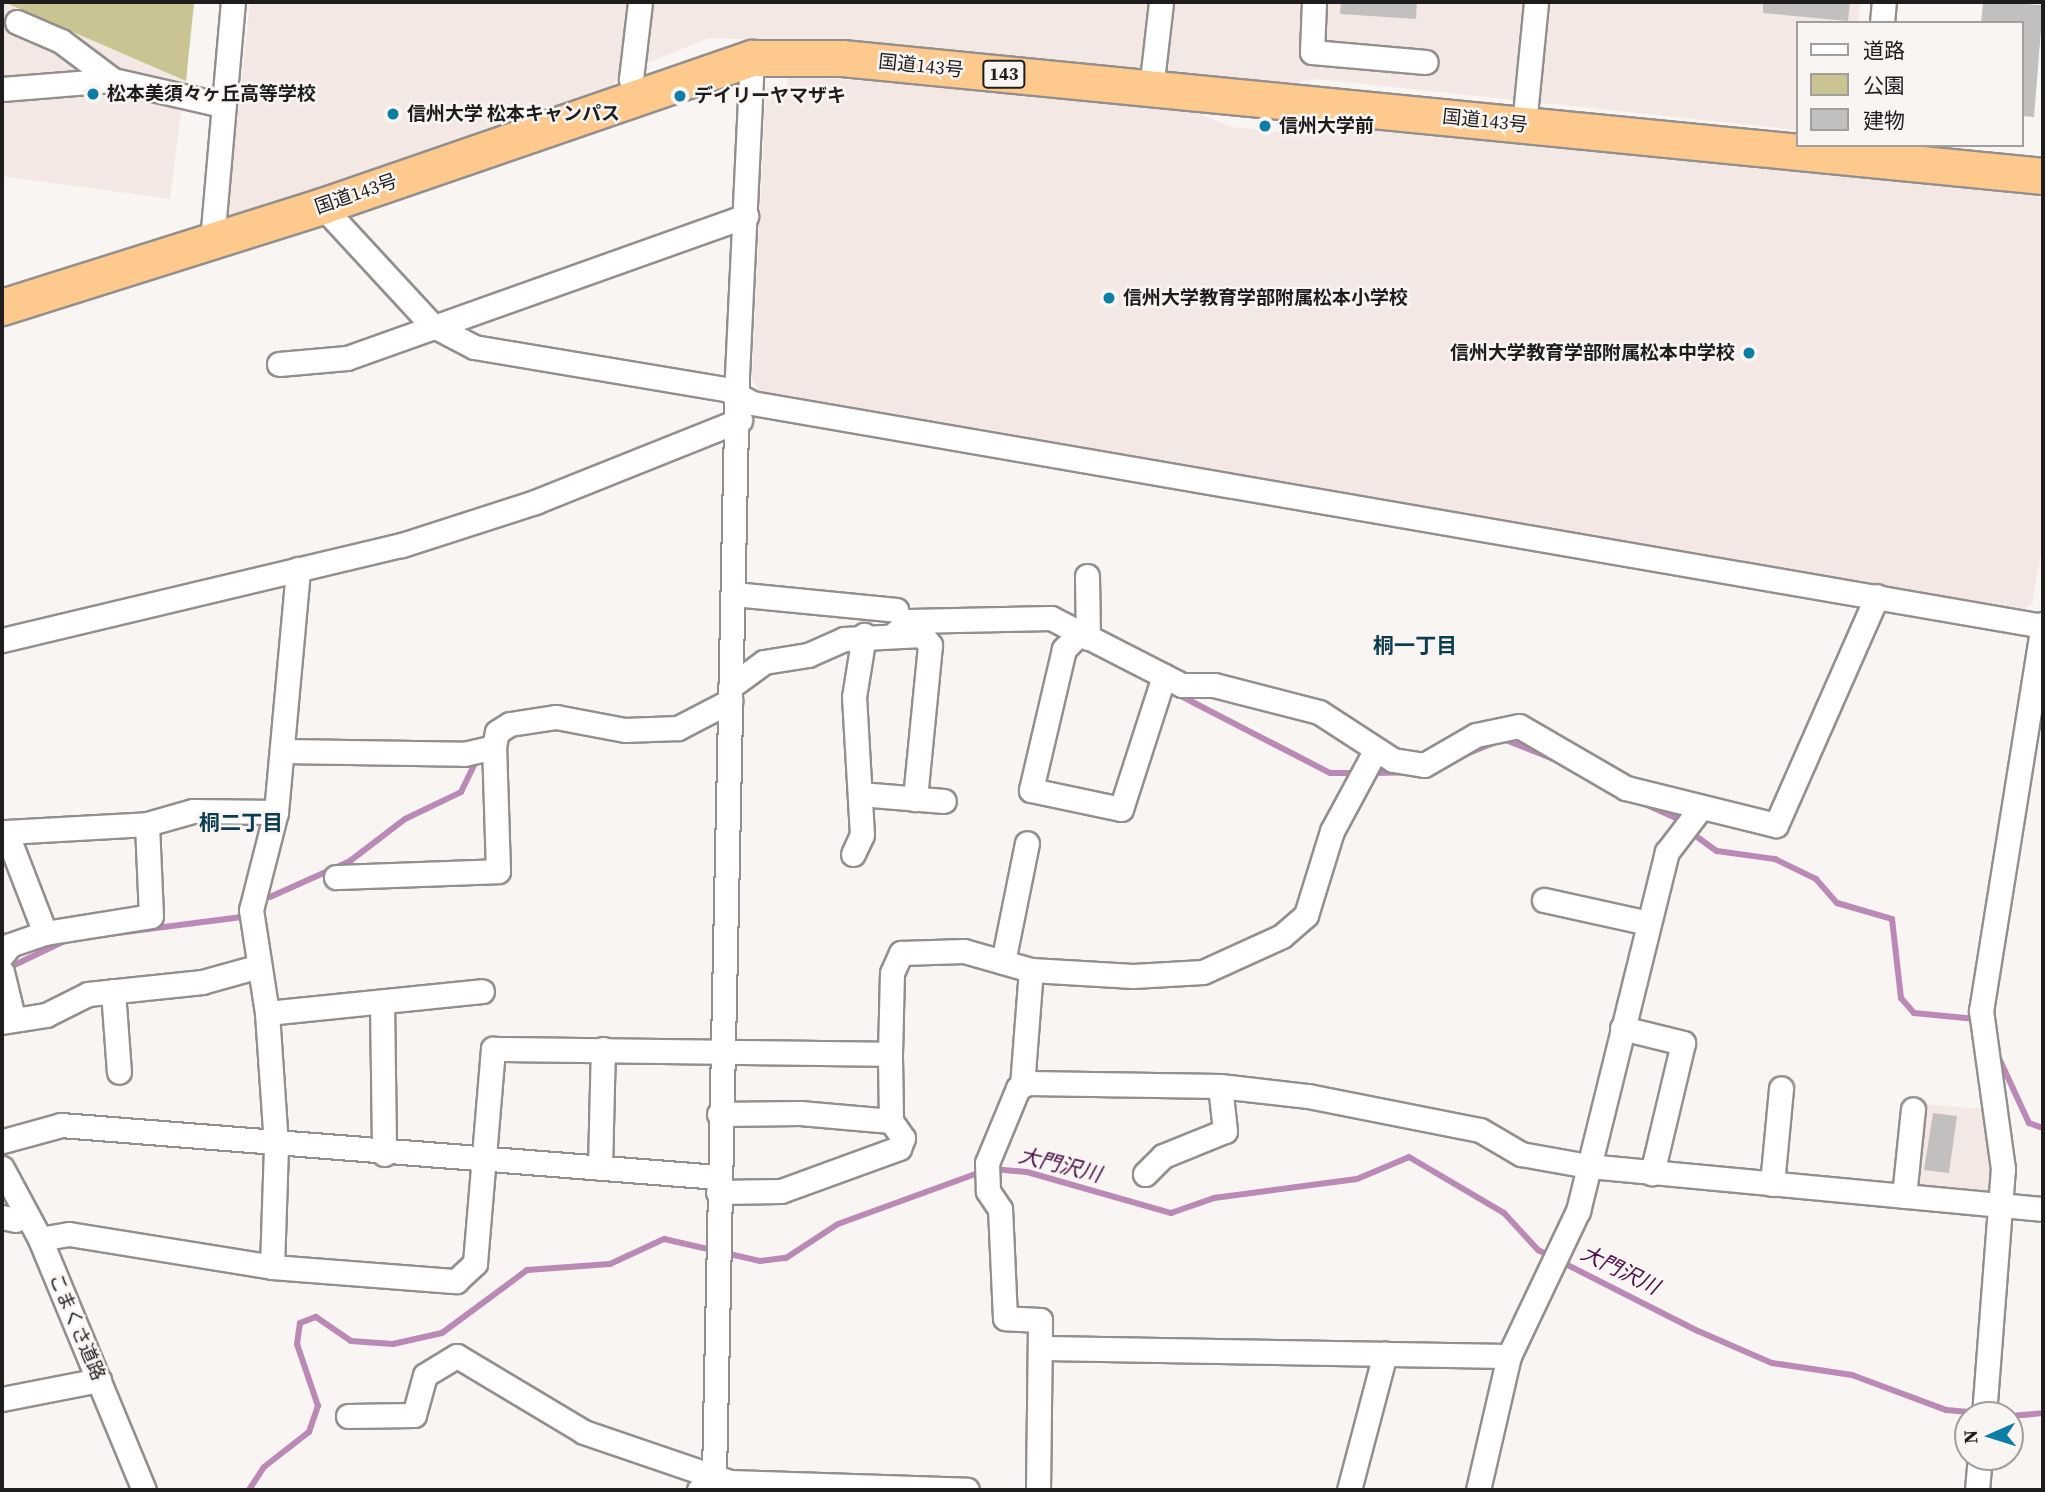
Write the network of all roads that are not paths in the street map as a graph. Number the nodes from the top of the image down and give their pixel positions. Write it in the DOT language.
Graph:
graph roads {
  1 [pos="233,2"];
  2 [pos="639,2"];
  3 [pos="1161,2"];
  4 [pos="1314,2"];
  5 [pos="1536,2"];
  6 [pos="1884,2"];
  7 [pos="1882,21"];
  8 [pos="17,22"];
  9 [pos="752,58"];
  10 [pos="1426,62"];
  11 [pos="113,79"];
  12 [pos="2,89"];
  13 [pos="1151,89"];
  14 [pos="637,98"];
  15 [pos="222,105"];
  16 [pos="1524,125"];
  17 [pos="1797,146"];
  18 [pos="1804,147"];
  19 [pos="1868,152"];
  20 [pos="2043,176"];
  21 [pos="322,206"];
  22 [pos="746,216"];
  23 [pos="212,241"];
  24 [pos="2,307"];
  25 [pos="432,325"];
  26 [pos="279,363"];
  27 [pos="740,408"];
  28 [pos="298,569"];
  29 [pos="1087,576"];
  30 [pos="734,594"];
  31 [pos="1877,596"];
  32 [pos="896,610"];
  33 [pos="2043,625"];
  34 [pos="864,635"];
  35 [pos="893,635"];
  36 [pos="1084,636"];
  37 [pos="2,640"];
  38 [pos="1164,676"];
  39 [pos="730,694"];
  40 [pos="485,747"];
  41 [pos="282,751"];
  42 [pos="1375,751"];
  43 [pos="860,794"];
  44 [pos="915,799"];
  45 [pos="944,801"];
  46 [pos="1699,810"];
  47 [pos="276,812"];
  48 [pos="147,824"];
  49 [pos="1027,843"];
  50 [pos="853,854"];
  51 [pos="336,877"];
  52 [pos="1544,900"];
  53 [pos="1649,923"];
  54 [pos="45,933"];
  55 [pos="2,955"];
  56 [pos="1003,962"];
  57 [pos="256,967"];
  58 [pos="1031,970"];
  59 [pos="2,972"];
  60 [pos="113,991"];
  61 [pos="482,991"];
  62 [pos="382,1002"];
  63 [pos="267,1013"];
  64 [pos="7,1020"];
  65 [pos="1622,1028"];
  66 [pos="603,1049"];
  67 [pos="722,1049"];
  68 [pos="890,1054"];
  69 [pos="119,1072"];
  70 [pos="1022,1086"];
  71 [pos="1220,1086"];
  72 [pos="1781,1088"];
  73 [pos="1913,1109"];
  74 [pos="719,1114"];
  75 [pos="891,1121"];
  76 [pos="2,1141"];
  77 [pos="276,1145"];
  78 [pos="384,1154"];
  79 [pos="484,1162"];
  80 [pos="1588,1166"];
  81 [pos="2,1168"];
  82 [pos="600,1168"];
  83 [pos="1652,1173"];
  84 [pos="1145,1174"];
  85 [pos="718,1184"];
  86 [pos="1772,1184"];
  87 [pos="1905,1196"];
  88 [pos="2002,1206"];
  89 [pos="2043,1209"];
  90 [pos="40,1239"];
  91 [pos="272,1267"];
  92 [pos="1042,1348"];
  93 [pos="1385,1354"];
  94 [pos="1509,1356"];
  95 [pos="99,1380"];
  96 [pos="2,1399"];
  97 [pos="1986,1401"];
  98 [pos="348,1416"];
  99 [pos="1979,1471"];
  100 [pos="718,1484"];
  101 [pos="144,1490"];
  102 [pos="967,1490"];
  103 [pos="1038,1490"];
  104 [pos="1349,1490"];
  105 [pos="1478,1490"];
  106 [pos="1977,1490"];
  1 -- 15 [label="street"];
  2 -- 14 [label="street"];
  3 -- 13 [label="street"];
  4 -- 10 [label="street"];
  5 -- 16 [label="street"];
  6 -- 7 [label="street"];
  8 -- 11 [label="street"];
  9 -- 13 [label="highway, 国道143号 / 143"];
  9 -- 14 [label="highway, 国道143号 / 143"];
  9 -- 22 [label="street"];
  11 -- 12 [label="street"];
  11 -- 15 [label="street"];
  13 -- 16 [label="highway, 国道143号 / 143"];
  14 -- 21 [label="highway, 国道143号 / 143"];
  15 -- 23 [label="street"];
  16 -- 17 [label="highway, 国道143号 / 143"];
  18 -- 19 [label="highway, 国道143号 / 143"];
  19 -- 20 [label="highway, 国道143号 / 143"];
  21 -- 23 [label="highway, 国道143号 / 143"];
  21 -- 25 [label="street"];
  22 -- 25 [label="street"];
  22 -- 27 [label="street"];
  23 -- 24 [label="highway, 国道143号 / 143"];
  25 -- 26 [label="street"];
  25 -- 27 [label="street"];
  27 -- 28 [label="street"];
  27 -- 30 [label="street"];
  27 -- 31 [label="street"];
  28 -- 37 [label="street"];
  28 -- 41 [label="street"];
  29 -- 36 [label="street"];
  30 -- 32 [label="street"];
  30 -- 39 [label="street"];
  31 -- 33 [label="street"];
  31 -- 46 [label="street"];
  33 -- 88 [label="street"];
  34 -- 35 [label="street"];
  34 -- 39 [label="street"];
  34 -- 43 [label="street"];
  35 -- 36 [label="street"];
  35 -- 44 [label="street"];
  36 -- 38 [label="street"];
  36 -- 38 [label="street"];
  38 -- 42 [label="street"];
  39 -- 40 [label="street"];
  39 -- 67 [label="street"];
  40 -- 41 [label="street"];
  40 -- 51 [label="street"];
  41 -- 47 [label="street"];
  42 -- 46 [label="street"];
  42 -- 58 [label="street"];
  43 -- 44 [label="street"];
  43 -- 50 [label="street"];
  44 -- 45 [label="street"];
  46 -- 53 [label="street"];
  47 -- 48 [label="street"];
  47 -- 57 [label="street"];
  48 -- 54 [label="street"];
  48 -- 54 [label="street"];
  49 -- 56 [label="street"];
  52 -- 53 [label="street"];
  53 -- 65 [label="street"];
  54 -- 55 [label="street"];
  56 -- 58 [label="street"];
  56 -- 68 [label="street"];
  57 -- 60 [label="street"];
  57 -- 63 [label="street"];
  58 -- 70 [label="street"];
  59 -- 64 [label="street"];
  60 -- 64 [label="street"];
  60 -- 69 [label="street"];
  61 -- 62 [label="street"];
  62 -- 63 [label="street"];
  62 -- 78 [label="street"];
  63 -- 77 [label="street"];
  65 -- 80 [label="street"];
  65 -- 83 [label="street"];
  66 -- 67 [label="street"];
  66 -- 79 [label="street"];
  66 -- 82 [label="street"];
  67 -- 68 [label="street"];
  67 -- 74 [label="street"];
  68 -- 75 [label="street"];
  70 -- 71 [label="street"];
  70 -- 92 [label="street"];
  71 -- 80 [label="street"];
  71 -- 84 [label="street"];
  72 -- 86 [label="street"];
  73 -- 87 [label="street"];
  74 -- 75 [label="street"];
  74 -- 85 [label="street"];
  75 -- 85 [label="street"];
  76 -- 77 [label="street"];
  77 -- 78 [label="street"];
  77 -- 91 [label="street"];
  78 -- 79 [label="street"];
  79 -- 82 [label="street"];
  79 -- 91 [label="street"];
  80 -- 83 [label="street"];
  80 -- 94 [label="street"];
  81 -- 90 [label="street, こまくさ道路"];
  82 -- 85 [label="street"];
  83 -- 86 [label="street"];
  85 -- 100 [label="street"];
  86 -- 87 [label="street"];
  87 -- 88 [label="street"];
  88 -- 89 [label="street"];
  88 -- 97 [label="street"];
  90 -- 91 [label="street"];
  90 -- 95 [label="street, こまくさ道路"];
  92 -- 93 [label="street"];
  92 -- 103 [label="street"];
  93 -- 94 [label="street"];
  93 -- 104 [label="street"];
  94 -- 105 [label="street"];
  95 -- 96 [label="street"];
  95 -- 101 [label="street, こまくさ道路"];
  98 -- 100 [label="street"];
  99 -- 106 [label="street"];
  100 -- 102 [label="street"];
}
